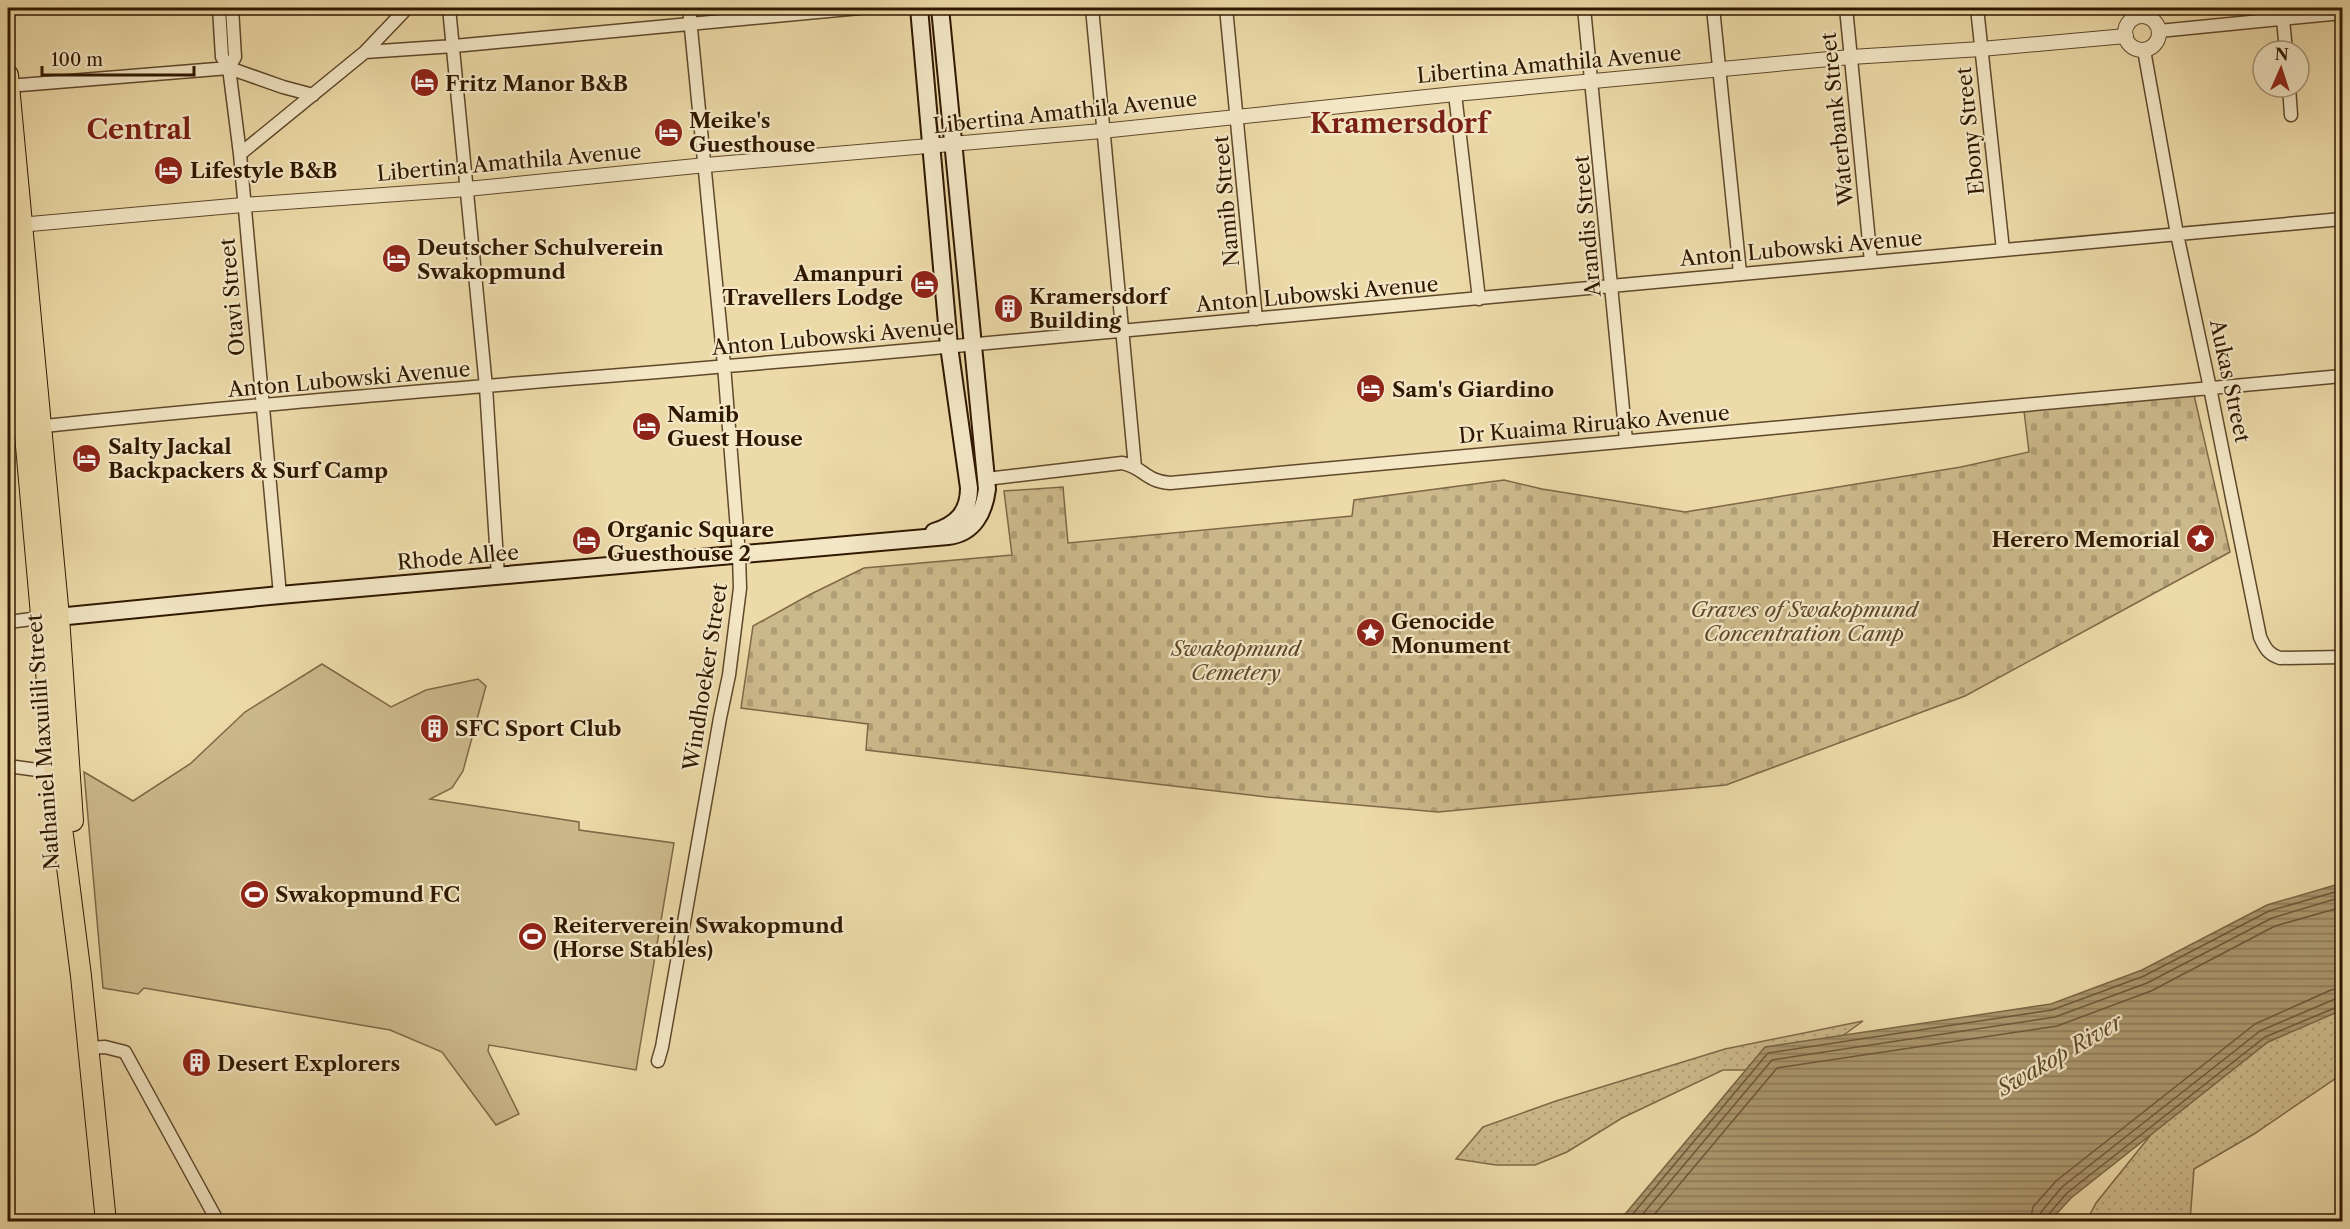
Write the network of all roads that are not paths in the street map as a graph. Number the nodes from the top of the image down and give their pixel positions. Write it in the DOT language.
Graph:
graph roads {
  1 [pos="219,8"];
  2 [pos="232,8"];
  3 [pos="407,8"];
  4 [pos="449,8"];
  5 [pos="689,8"];
  6 [pos="860,8"];
  7 [pos="919,8"];
  8 [pos="940,8"];
  9 [pos="1092,8"];
  10 [pos="1226,8"];
  11 [pos="1584,8"];
  12 [pos="1713,8"];
  13 [pos="1846,8"];
  14 [pos="1977,8"];
  15 [pos="2134,13"];
  16 [pos="2265,14"];
  17 [pos="2343,14"];
  18 [pos="2283,19"];
  19 [pos="691,24"];
  20 [pos="2159,31"];
  21 [pos="2126,36"];
  22 [pos="2285,39"];
  23 [pos="454,46"];
  24 [pos="1981,49"];
  25 [pos="2144,50"];
  26 [pos="365,52"];
  27 [pos="1851,57"];
  28 [pos="229,68"];
  29 [pos="1719,69"];
  30 [pos="8,82"];
  31 [pos="1593,82"];
  32 [pos="313,94"];
  33 [pos="1455,94"];
  34 [pos="2290,99"];
  35 [pos="1238,115"];
  36 [pos="2291,115"];
  37 [pos="1102,131"];
  38 [pos="953,144"];
  39 [pos="930,147"];
  40 [pos="240,154"];
  41 [pos="706,165"];
  42 [pos="468,189"];
  43 [pos="243,205"];
  44 [pos="2343,219"];
  45 [pos="15,225"];
  46 [pos="2177,234"];
  47 [pos="8,243"];
  48 [pos="2002,250"];
  49 [pos="1871,262"];
  50 [pos="1740,273"];
  51 [pos="1612,285"];
  52 [pos="1479,299"];
  53 [pos="1256,319"];
  54 [pos="1122,331"];
  55 [pos="973,345"];
  56 [pos="950,346"];
  57 [pos="724,365"];
  58 [pos="2343,376"];
  59 [pos="486,387"];
  60 [pos="2211,388"];
  61 [pos="262,405"];
  62 [pos="24,428"];
  63 [pos="1626,440"];
  64 [pos="1135,467"];
  65 [pos="986,479"];
  66 [pos="913,539"];
  67 [pos="740,555"];
  68 [pos="498,576"];
  69 [pos="280,595"];
  70 [pos="50,618"];
  71 [pos="8,622"];
  72 [pos="2338,657"];
  73 [pos="8,766"];
  74 [pos="63,773"];
  75 [pos="88,1048"];
  76 [pos="658,1061"];
  77 [pos="106,1221"];
  78 [pos="218,1221"];
  1 -- 28 [label="street, Otavi Street"];
  2 -- 28 [label="street, Otavi Street"];
  3 -- 26 [label="street"];
  4 -- 23 [label="street"];
  5 -- 19 [label="street, Windhoeker Street"];
  6 -- 19 [label="street"];
  7 -- 39 [label="main road"];
  8 -- 38 [label="main road"];
  9 -- 37 [label="street"];
  10 -- 35 [label="street, Namib Street"];
  11 -- 31 [label="street, Arandis Street"];
  12 -- 29 [label="street"];
  13 -- 27 [label="street, Waterbank Street"];
  14 -- 24 [label="street, Ebony Street"];
  15 -- 20 [label="street"];
  15 -- 21 [label="street"];
  16 -- 18 [label="street"];
  16 -- 20 [label="street"];
  17 -- 18 [label="street"];
  18 -- 22 [label="street"];
  19 -- 23 [label="street"];
  19 -- 41 [label="street, Windhoeker Street"];
  20 -- 25 [label="street"];
  21 -- 24 [label="street, Libertina Amathila Avenue"];
  21 -- 25 [label="street"];
  23 -- 26 [label="street"];
  23 -- 42 [label="street"];
  24 -- 27 [label="street, Libertina Amathila Avenue"];
  24 -- 48 [label="street, Ebony Street"];
  25 -- 46 [label="street, Aukas Street"];
  26 -- 32 [label="street"];
  27 -- 29 [label="street, Libertina Amathila Avenue"];
  27 -- 49 [label="street, Waterbank Street"];
  28 -- 30 [label="street"];
  28 -- 32 [label="street"];
  28 -- 40 [label="street, Otavi Street"];
  29 -- 31 [label="street, Libertina Amathila Avenue"];
  29 -- 50 [label="street"];
  30 -- 45 [label="highway, Nathaniel Maxuilili Street"];
  31 -- 33 [label="street, Libertina Amathila Avenue"];
  31 -- 51 [label="street, Arandis Street"];
  32 -- 40 [label="street"];
  33 -- 35 [label="street, Libertina Amathila Avenue"];
  33 -- 52 [label="street"];
  34 -- 36 [label="street"];
  35 -- 37 [label="street, Libertina Amathila Avenue"];
  35 -- 53 [label="street, Namib Street"];
  37 -- 38 [label="street, Libertina Amathila Avenue"];
  37 -- 54 [label="street"];
  38 -- 39 [label="street, Libertina Amathila Avenue"];
  38 -- 55 [label="main road"];
  39 -- 41 [label="street, Libertina Amathila Avenue"];
  39 -- 56 [label="main road"];
  40 -- 43 [label="street, Otavi Street"];
  41 -- 42 [label="street, Libertina Amathila Avenue"];
  41 -- 57 [label="street, Windhoeker Street"];
  42 -- 43 [label="street, Libertina Amathila Avenue"];
  42 -- 59 [label="street"];
  43 -- 45 [label="street, Libertina Amathila Avenue"];
  43 -- 61 [label="street, Otavi Street"];
  44 -- 46 [label="street, Anton Lubowski Avenue"];
  45 -- 62 [label="highway, Nathaniel Maxuilili Street"];
  46 -- 48 [label="street, Anton Lubowski Avenue"];
  46 -- 60 [label="street, Aukas Street"];
  47 -- 62 [label="highway, Nathaniel Maxuilili Street"];
  48 -- 49 [label="street, Anton Lubowski Avenue"];
  49 -- 50 [label="street, Anton Lubowski Avenue"];
  50 -- 51 [label="street, Anton Lubowski Avenue"];
  51 -- 52 [label="street, Anton Lubowski Avenue"];
  51 -- 63 [label="street, Arandis Street"];
  52 -- 53 [label="street, Anton Lubowski Avenue"];
  53 -- 54 [label="street, Anton Lubowski Avenue"];
  54 -- 55 [label="street, Anton Lubowski Avenue"];
  54 -- 64 [label="street"];
  55 -- 56 [label="street, Anton Lubowski Avenue"];
  55 -- 65 [label="main road"];
  56 -- 57 [label="street, Anton Lubowski Avenue"];
  56 -- 66 [label="main road"];
  57 -- 59 [label="street, Anton Lubowski Avenue"];
  57 -- 67 [label="street, Windhoeker Street"];
  58 -- 60 [label="street, Dr Kuaima Riruako Avenue"];
  59 -- 61 [label="street, Anton Lubowski Avenue"];
  59 -- 68 [label="street"];
  60 -- 63 [label="street, Dr Kuaima Riruako Avenue"];
  60 -- 72 [label="street, Aukas Street"];
  61 -- 62 [label="street, Anton Lubowski Avenue"];
  61 -- 69 [label="street, Otavi Street"];
  62 -- 70 [label="highway, Nathaniel Maxuilili Street"];
  63 -- 64 [label="street, Dr Kuaima Riruako Avenue"];
  64 -- 65 [label="street, Dr Kuaima Riruako Avenue"];
  65 -- 66 [label="main road"];
  66 -- 67 [label="main road, Rhode Allee"];
  67 -- 68 [label="main road, Rhode Allee"];
  67 -- 76 [label="street, Windhoeker Street"];
  68 -- 69 [label="main road, Rhode Allee"];
  69 -- 70 [label="main road, Rhode Allee"];
  70 -- 71 [label="street, Rhode Allee"];
  70 -- 74 [label="highway, Nathaniel Maxuilili Street"];
  73 -- 74 [label="street"];
  74 -- 75 [label="highway, Nathaniel Maxuilili Street"];
  75 -- 77 [label="highway, Nathaniel Maxuilili Street"];
  75 -- 78 [label="street"];
}
